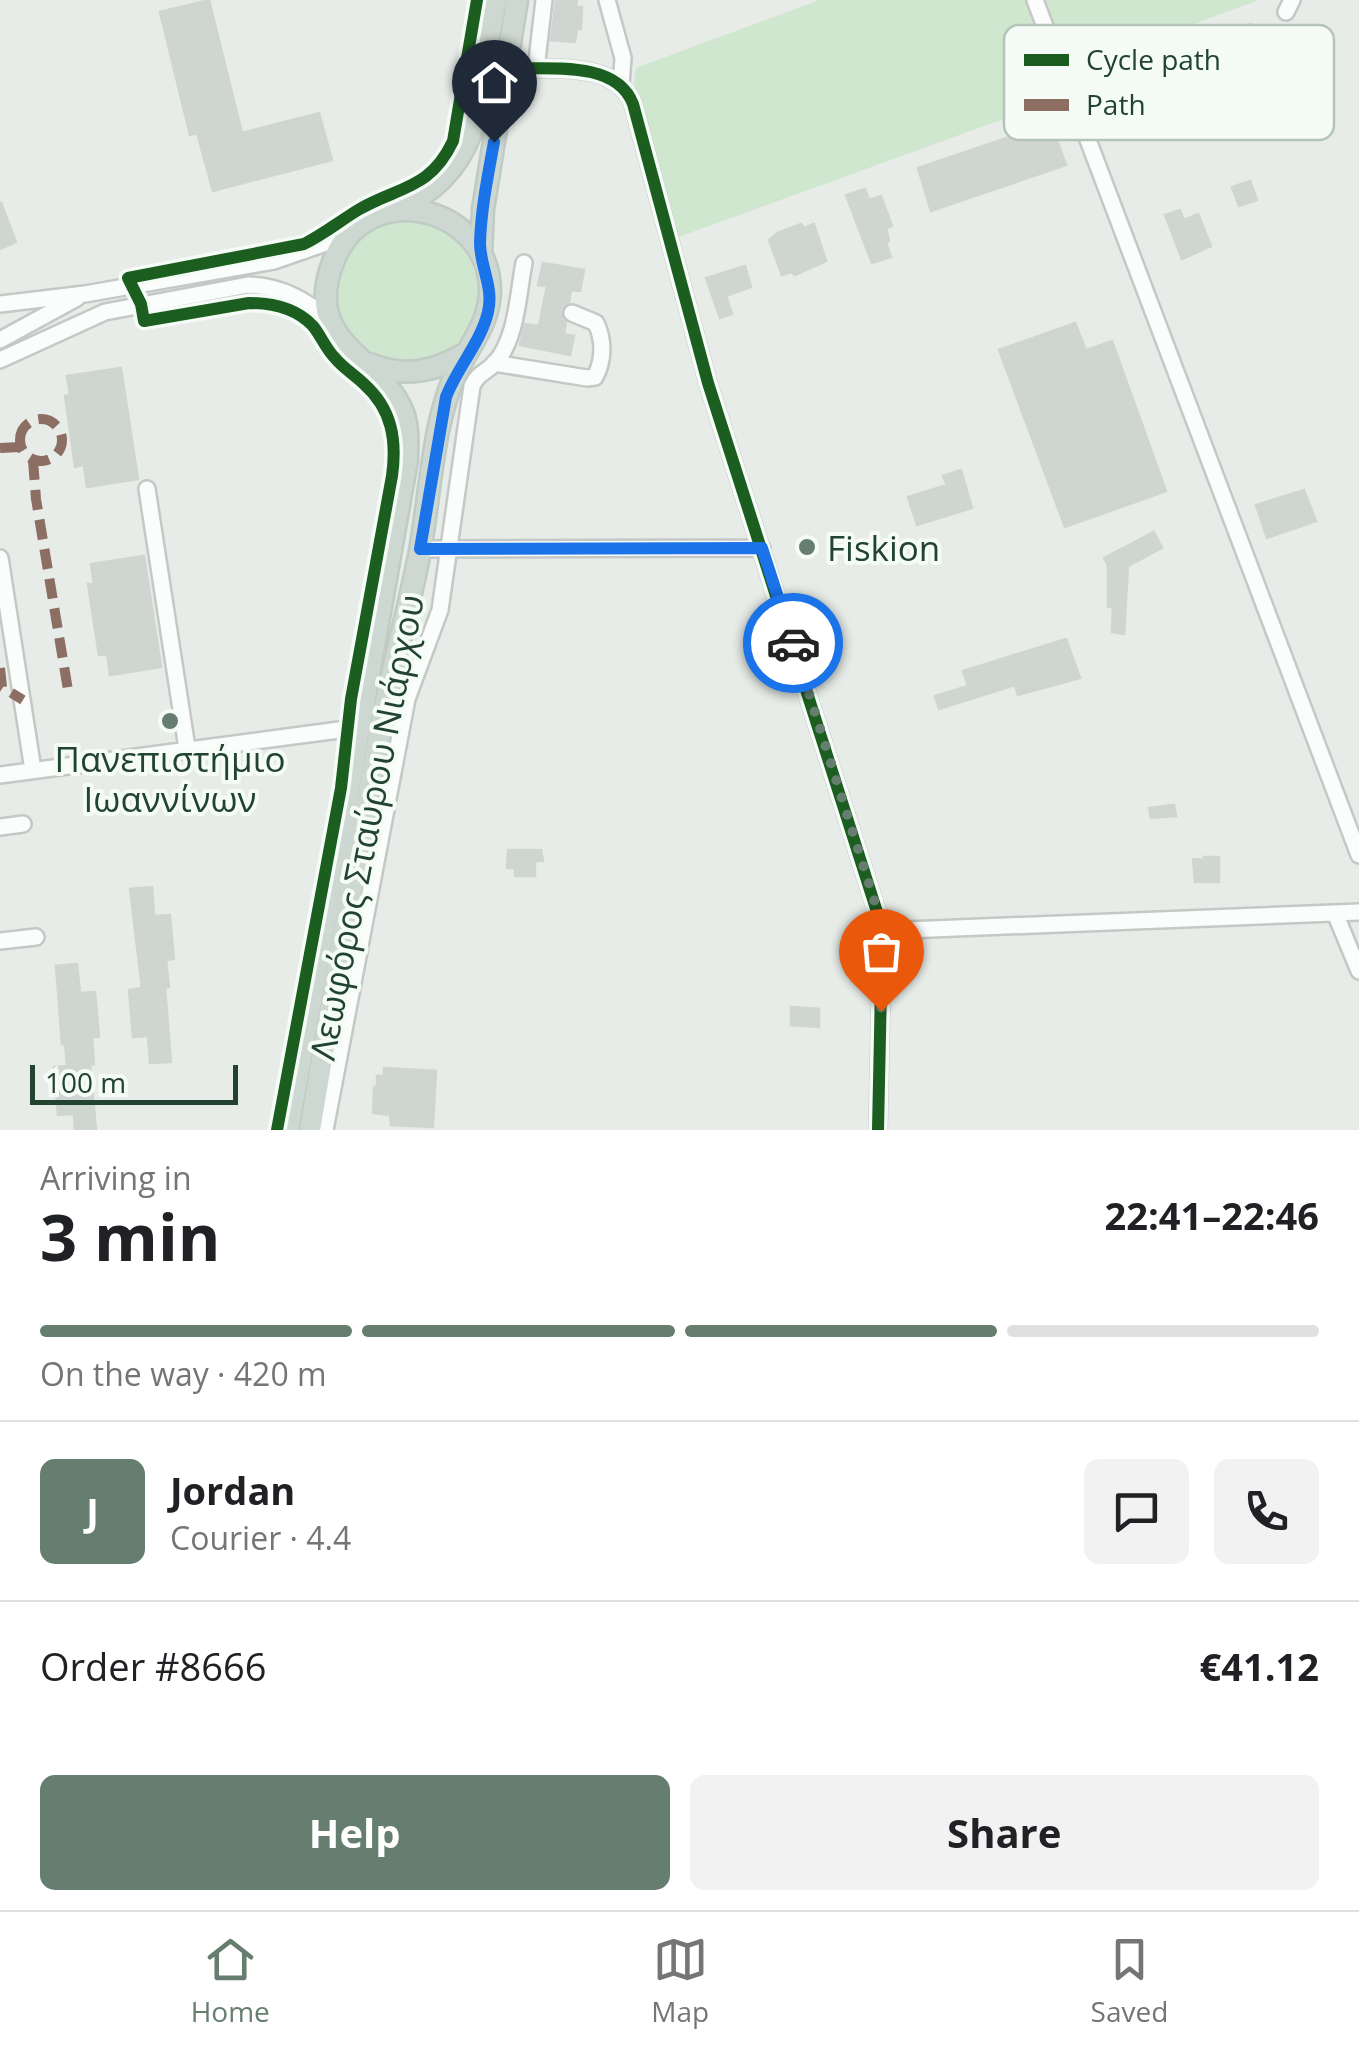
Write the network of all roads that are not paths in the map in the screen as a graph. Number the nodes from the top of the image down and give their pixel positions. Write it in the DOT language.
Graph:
graph roads {
  1 [pos="496,0"];
  2 [pos="516,0"];
  3 [pos="544,0"];
  4 [pos="608,0"];
  5 [pos="1034,0"];
  6 [pos="1044,25"];
  7 [pos="506,68"];
  8 [pos="536,69"];
  9 [pos="621,85"];
  10 [pos="1087,140"];
  11 [pos="396,210"];
  12 [pos="346,236"];
  13 [pos="481,254"];
  14 [pos="524,262"];
  15 [pos="85,294"];
  16 [pos="0,304"];
  17 [pos="572,313"];
  18 [pos="332,321"];
  19 [pos="0,340"];
  20 [pos="468,352"];
  21 [pos="358,358"];
  22 [pos="0,360"];
  23 [pos="494,364"];
  24 [pos="147,489"];
  25 [pos="762,548"];
  26 [pos="420,549"];
  27 [pos="449,550"];
  28 [pos="0,558"];
  29 [pos="338,730"];
  30 [pos="187,748"];
  31 [pos="33,770"];
  32 [pos="0,774"];
  33 [pos="23,824"];
  34 [pos="0,827"];
  35 [pos="1359,855"];
  36 [pos="1335,912"];
  37 [pos="1359,912"];
  38 [pos="882,932"];
  39 [pos="36,936"];
  40 [pos="0,941"];
  41 [pos="1359,970"];
  42 [pos="288,1130"];
  43 [pos="310,1130"];
  44 [pos="325,1130"];
  45 [pos="878,1130"];
  1 -- 11 [label="main road"];
  2 -- 7 [label="main road, Λεωφόρος Σταύρου Νιάρχου"];
  3 -- 8 [label="street"];
  4 -- 9 [label="street"];
  5 -- 6 [label="street"];
  7 -- 8 [label="street"];
  7 -- 13 [label="main road, Λεωφόρος Σταύρου Νιάρχου"];
  8 -- 9 [label="street"];
  9 -- 25 [label="street"];
  10 -- 35 [label="street"];
  11 -- 12 [label="main road"];
  11 -- 13 [label="main road"];
  12 -- 15 [label="street"];
  12 -- 18 [label="main road"];
  13 -- 20 [label="main road, Λεωφόρος Σταύρου Νιάρχου"];
  14 -- 23 [label="street"];
  15 -- 16 [label="street"];
  15 -- 19 [label="street"];
  17 -- 23 [label="street"];
  18 -- 21 [label="main road, Λεωφόρος Σταύρου Νιάρχου"];
  18 -- 22 [label="street"];
  20 -- 21 [label="main road"];
  20 -- 26 [label="main road, Λεωφόρος Σταύρου Νιάρχου"];
  21 -- 42 [label="main road, Λεωφόρος Σταύρου Νιάρχου"];
  23 -- 27 [label="street"];
  24 -- 30 [label="street"];
  25 -- 27 [label="street"];
  25 -- 38 [label="street"];
  26 -- 27 [label="street"];
  26 -- 43 [label="main road, Λεωφόρος Σταύρου Νιάρχου"];
  27 -- 44 [label="street"];
  28 -- 31 [label="street"];
  29 -- 30 [label="street"];
  30 -- 31 [label="street"];
  31 -- 32 [label="street"];
  33 -- 34 [label="street"];
  36 -- 37 [label="street"];
  36 -- 38 [label="street"];
  36 -- 41 [label="street"];
  38 -- 45 [label="street"];
  39 -- 40 [label="street"];
}
